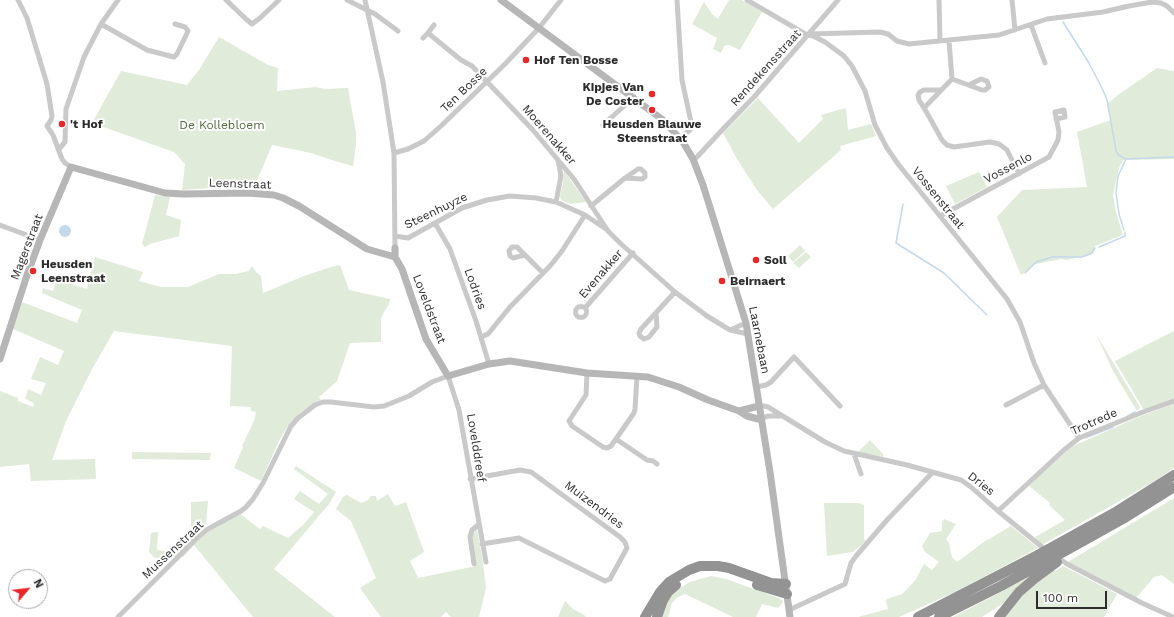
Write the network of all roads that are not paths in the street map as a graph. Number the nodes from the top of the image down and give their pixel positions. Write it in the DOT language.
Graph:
graph roads {
  1 [pos="18,0"];
  2 [pos="118,0"];
  3 [pos="226,0"];
  4 [pos="279,0"];
  5 [pos="347,0"];
  6 [pos="365,0"];
  7 [pos="501,0"];
  8 [pos="561,0"];
  9 [pos="677,0"];
  10 [pos="749,0"];
  11 [pos="838,0"];
  12 [pos="939,0"];
  13 [pos="1012,0"];
  14 [pos="1127,0"];
  15 [pos="1129,6"];
  16 [pos="368,11"];
  17 [pos="1174,13"];
  18 [pos="101,24"];
  19 [pos="175,24"];
  20 [pos="434,25"];
  21 [pos="1031,25"];
  22 [pos="539,28"];
  23 [pos="1015,30"];
  24 [pos="398,31"];
  25 [pos="428,33"];
  26 [pos="807,35"];
  27 [pos="423,38"];
  28 [pos="940,41"];
  29 [pos="949,41"];
  30 [pos="1045,63"];
  31 [pos="952,79"];
  32 [pos="487,82"];
  33 [pos="969,85"];
  34 [pos="940,90"];
  35 [pos="634,97"];
  36 [pos="924,108"];
  37 [pos="1056,119"];
  38 [pos="603,125"];
  39 [pos="681,137"];
  40 [pos="59,149"];
  41 [pos="394,153"];
  42 [pos="558,160"];
  43 [pos="693,160"];
  44 [pos="72,167"];
  45 [pos="1019,174"];
  46 [pos="625,178"];
  47 [pos="556,202"];
  48 [pos="591,206"];
  49 [pos="586,215"];
  50 [pos="940,216"];
  51 [pos="435,223"];
  52 [pos="0,226"];
  53 [pos="608,231"];
  54 [pos="395,236"];
  55 [pos="40,240"];
  56 [pos="395,248"];
  57 [pos="632,253"];
  58 [pos="525,255"];
  59 [pos="394,257"];
  60 [pos="543,273"];
  61 [pos="675,292"];
  62 [pos="585,308"];
  63 [pos="656,313"];
  64 [pos="746,323"];
  65 [pos="730,330"];
  66 [pos="748,334"];
  67 [pos="481,338"];
  68 [pos="0,359"];
  69 [pos="489,364"];
  70 [pos="587,373"];
  71 [pos="448,376"];
  72 [pos="637,376"];
  73 [pos="1044,385"];
  74 [pos="756,387"];
  75 [pos="1174,402"];
  76 [pos="1006,405"];
  77 [pos="759,406"];
  78 [pos="840,406"];
  79 [pos="739,411"];
  80 [pos="780,416"];
  81 [pos="761,418"];
  82 [pos="616,438"];
  83 [pos="1079,438"];
  84 [pos="854,454"];
  85 [pos="658,464"];
  86 [pos="925,471"];
  87 [pos="932,473"];
  88 [pos="861,474"];
  89 [pos="1174,475"];
  90 [pos="470,478"];
  91 [pos="927,478"];
  92 [pos="1174,487"];
  93 [pos="998,511"];
  94 [pos="478,525"];
  95 [pos="482,544"];
  96 [pos="1065,549"];
  97 [pos="486,562"];
  98 [pos="474,564"];
  99 [pos="1048,564"];
  100 [pos="786,584"];
  101 [pos="787,594"];
  102 [pos="790,613"];
  103 [pos="118,617"];
  104 [pos="644,617"];
  105 [pos="657,617"];
  106 [pos="918,617"];
  107 [pos="939,617"];
  108 [pos="999,617"];
  109 [pos="1173,617"];
  1 -- 40 [label="street"];
  2 -- 18 [label="street"];
  3 -- 4 [label="street"];
  5 -- 16 [label="street"];
  6 -- 16 [label="street"];
  7 -- 22 [label="street, Laarnebaan"];
  8 -- 22 [label="street, Ten Bosse"];
  9 -- 39 [label="street"];
  10 -- 26 [label="street, Vossenstraat"];
  11 -- 26 [label="street"];
  12 -- 28 [label="street"];
  13 -- 23 [label="street"];
  14 -- 15 [label="street"];
  15 -- 17 [label="street, Rendekensstraat"];
  15 -- 21 [label="street, Rendekensstraat"];
  16 -- 24 [label="street"];
  16 -- 41 [label="street"];
  18 -- 19 [label="street"];
  18 -- 40 [label="street"];
  20 -- 25 [label="street"];
  21 -- 23 [label="street, Rendekensstraat"];
  21 -- 30 [label="street"];
  22 -- 32 [label="street, Ten Bosse"];
  22 -- 35 [label="street, Laarnebaan"];
  23 -- 29 [label="street, Rendekensstraat"];
  25 -- 27 [label="street"];
  25 -- 32 [label="street, Moerenakker"];
  26 -- 28 [label="street, Rendekensstraat"];
  26 -- 43 [label="street, Rendekensstraat"];
  26 -- 50 [label="street, Vossenstraat"];
  28 -- 29 [label="street, Rendekensstraat"];
  29 -- 31 [label="street"];
  31 -- 33 [label="street"];
  31 -- 34 [label="street"];
  32 -- 41 [label="street, Ten Bosse"];
  32 -- 42 [label="street, Moerenakker"];
  34 -- 36 [label="street"];
  34 -- 36 [label="street"];
  35 -- 38 [label="street"];
  35 -- 39 [label="street, Laarnebaan"];
  36 -- 45 [label="street"];
  37 -- 45 [label="street, Vossenlo"];
  39 -- 43 [label="street, Laarnebaan"];
  40 -- 44 [label="street"];
  41 -- 54 [label="street"];
  42 -- 47 [label="street"];
  42 -- 48 [label="street, Moerenakker"];
  43 -- 64 [label="street, Laarnebaan"];
  44 -- 55 [label="street, Magerstraat"];
  44 -- 59 [label="street, Leenstraat"];
  45 -- 50 [label="street, Vossenlo"];
  46 -- 48 [label="street"];
  47 -- 49 [label="street, Steenhuyze"];
  47 -- 51 [label="street, Steenhuyze"];
  48 -- 53 [label="street, Moerenakker"];
  49 -- 53 [label="street, Steenhuyze"];
  49 -- 60 [label="street"];
  50 -- 73 [label="street, Vossenstraat"];
  51 -- 54 [label="street, Steenhuyze"];
  51 -- 67 [label="street, Lodries"];
  52 -- 55 [label="street"];
  53 -- 57 [label="street, Moerenakker"];
  54 -- 56 [label="street"];
  55 -- 68 [label="street, Magerstraat"];
  56 -- 59 [label="street"];
  57 -- 61 [label="street, Moerenakker"];
  57 -- 62 [label="street, Evenakker"];
  58 -- 60 [label="street"];
  59 -- 71 [label="street, Loveldstraat"];
  60 -- 67 [label="street"];
  61 -- 63 [label="street"];
  61 -- 65 [label="street, Moerenakker"];
  63 -- 63 [label="street"];
  64 -- 65 [label="street"];
  64 -- 66 [label="street, Laarnebaan"];
  65 -- 66 [label="street, Moerenakker"];
  66 -- 74 [label="street, Laarnebaan"];
  67 -- 69 [label="street, Lodries"];
  69 -- 70 [label="street"];
  69 -- 71 [label="street"];
  70 -- 72 [label="street"];
  70 -- 82 [label="street"];
  71 -- 90 [label="street, Lovelddreef"];
  71 -- 103 [label="street, Mussenstraat"];
  72 -- 79 [label="street"];
  72 -- 82 [label="street"];
  73 -- 76 [label="street"];
  73 -- 83 [label="street, Vossenstraat"];
  74 -- 77 [label="street, Laarnebaan"];
  74 -- 78 [label="street"];
  75 -- 83 [label="street, Trotrede"];
  77 -- 79 [label="street"];
  77 -- 80 [label="street, Dries"];
  77 -- 81 [label="street, Laarnebaan"];
  79 -- 81 [label="street"];
  80 -- 81 [label="street"];
  80 -- 84 [label="street, Dries"];
  81 -- 100 [label="street, Laarnebaan"];
  82 -- 85 [label="street"];
  83 -- 93 [label="street, Trotrede"];
  84 -- 86 [label="street, Dries"];
  84 -- 88 [label="street"];
  86 -- 87 [label="street, Dries"];
  86 -- 91 [label="street"];
  87 -- 91 [label="street"];
  87 -- 93 [label="street, Dries"];
  89 -- 96 [label="highway"];
  90 -- 94 [label="street, Lovelddreef"];
  90 -- 95 [label="street, Muizendries"];
  91 -- 102 [label="street"];
  92 -- 96 [label="highway"];
  93 -- 109 [label="street, Dries"];
  94 -- 95 [label="street, Lovelddreef"];
  94 -- 98 [label="street"];
  95 -- 97 [label="street, Lovelddreef"];
  96 -- 99 [label="highway"];
  96 -- 106 [label="highway"];
  99 -- 107 [label="highway"];
  99 -- 108 [label="highway"];
  100 -- 101 [label="street, Laarnebaan"];
  100 -- 104 [label="highway"];
  101 -- 102 [label="street, Laarnebaan"];
  101 -- 105 [label="highway"];
}
